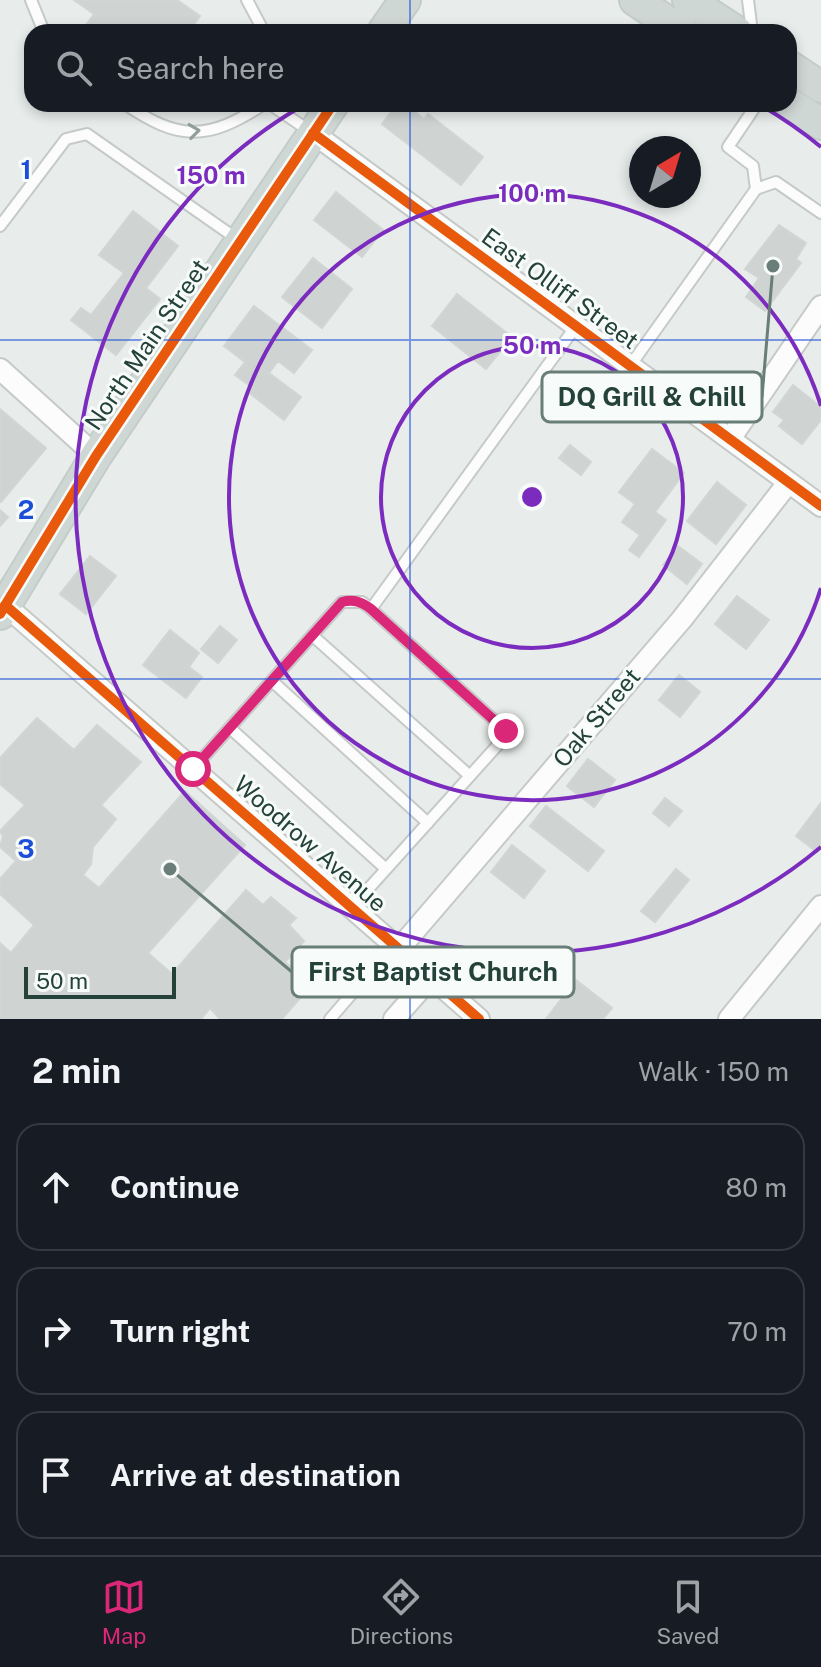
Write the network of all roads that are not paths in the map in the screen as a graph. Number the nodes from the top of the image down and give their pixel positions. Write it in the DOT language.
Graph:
graph roads {
  1 [pos="31,0"];
  2 [pos="247,0"];
  3 [pos="405,0"];
  4 [pos="635,0"];
  5 [pos="748,0"];
  6 [pos="705,4"];
  7 [pos="41,24"];
  8 [pos="260,24"];
  9 [pos="388,24"];
  10 [pos="671,24"];
  11 [pos="728,24"];
  12 [pos="751,24"];
  13 [pos="797,71"];
  14 [pos="821,87"];
  15 [pos="797,108"];
  16 [pos="137,112"];
  17 [pos="250,112"];
  18 [pos="280,112"];
  19 [pos="327,112"];
  20 [pos="752,112"];
  21 [pos="821,124"];
  22 [pos="313,133"];
  23 [pos="756,189"];
  24 [pos="821,213"];
  25 [pos="0,226"];
  26 [pos="241,241"];
  27 [pos="821,306"];
  28 [pos="576,326"];
  29 [pos="630,366"];
  30 [pos="0,369"];
  31 [pos="730,439"];
  32 [pos="96,456"];
  33 [pos="788,483"];
  34 [pos="821,506"];
  35 [pos="2,607"];
  36 [pos="371,609"];
  37 [pos="313,636"];
  38 [pos="272,681"];
  39 [pos="230,728"];
  40 [pos="193,769"];
  41 [pos="470,776"];
  42 [pos="428,823"];
  43 [pos="386,869"];
  44 [pos="821,906"];
  45 [pos="352,907"];
  46 [pos="399,949"];
  47 [pos="368,975"];
  48 [pos="431,977"];
  49 [pos="330,1019"];
  50 [pos="394,1019"];
  51 [pos="479,1019"];
  52 [pos="729,1019"];
  1 -- 7 [label="lane"];
  2 -- 8 [label="lane"];
  3 -- 9 [label="main road"];
  4 -- 10 [label="main road"];
  5 -- 12 [label="lane"];
  6 -- 11 [label="main road"];
  13 -- 14 [label="main road"];
  15 -- 21 [label="main road"];
  16 -- 17 [label="lane, one-way"];
  18 -- 22 [label="lane"];
  19 -- 22 [label="main road, North Main Street"];
  20 -- 23 [label="lane"];
  22 -- 26 [label="main road, North Main Street"];
  22 -- 28 [label="street, East Olliff Street"];
  23 -- 24 [label="lane"];
  23 -- 29 [label="lane"];
  25 -- 26 [label="lane"];
  26 -- 32 [label="main road, North Main Street"];
  27 -- 31 [label="street"];
  28 -- 29 [label="street, East Olliff Street"];
  28 -- 36 [label="lane"];
  29 -- 31 [label="street, East Olliff Street"];
  30 -- 32 [label="street"];
  31 -- 33 [label="street, East Olliff Street"];
  32 -- 35 [label="main road, North Main Street"];
  33 -- 34 [label="street, East Olliff Street"];
  33 -- 46 [label="street, Oak Street"];
  35 -- 40 [label="street, Woodrow Avenue"];
  36 -- 37 [label="lane"];
  36 -- 41 [label="lane"];
  37 -- 38 [label="lane"];
  37 -- 41 [label="lane"];
  38 -- 39 [label="lane"];
  38 -- 42 [label="lane"];
  39 -- 40 [label="lane"];
  39 -- 43 [label="lane"];
  40 -- 45 [label="street, Woodrow Avenue"];
  41 -- 42 [label="lane"];
  42 -- 43 [label="lane"];
  43 -- 45 [label="lane"];
  44 -- 52 [label="street"];
  45 -- 46 [label="street, Woodrow Avenue"];
  46 -- 48 [label="street, Woodrow Avenue"];
  47 -- 49 [label="lane"];
  48 -- 50 [label="street"];
  48 -- 51 [label="street, Woodrow Avenue"];
}
